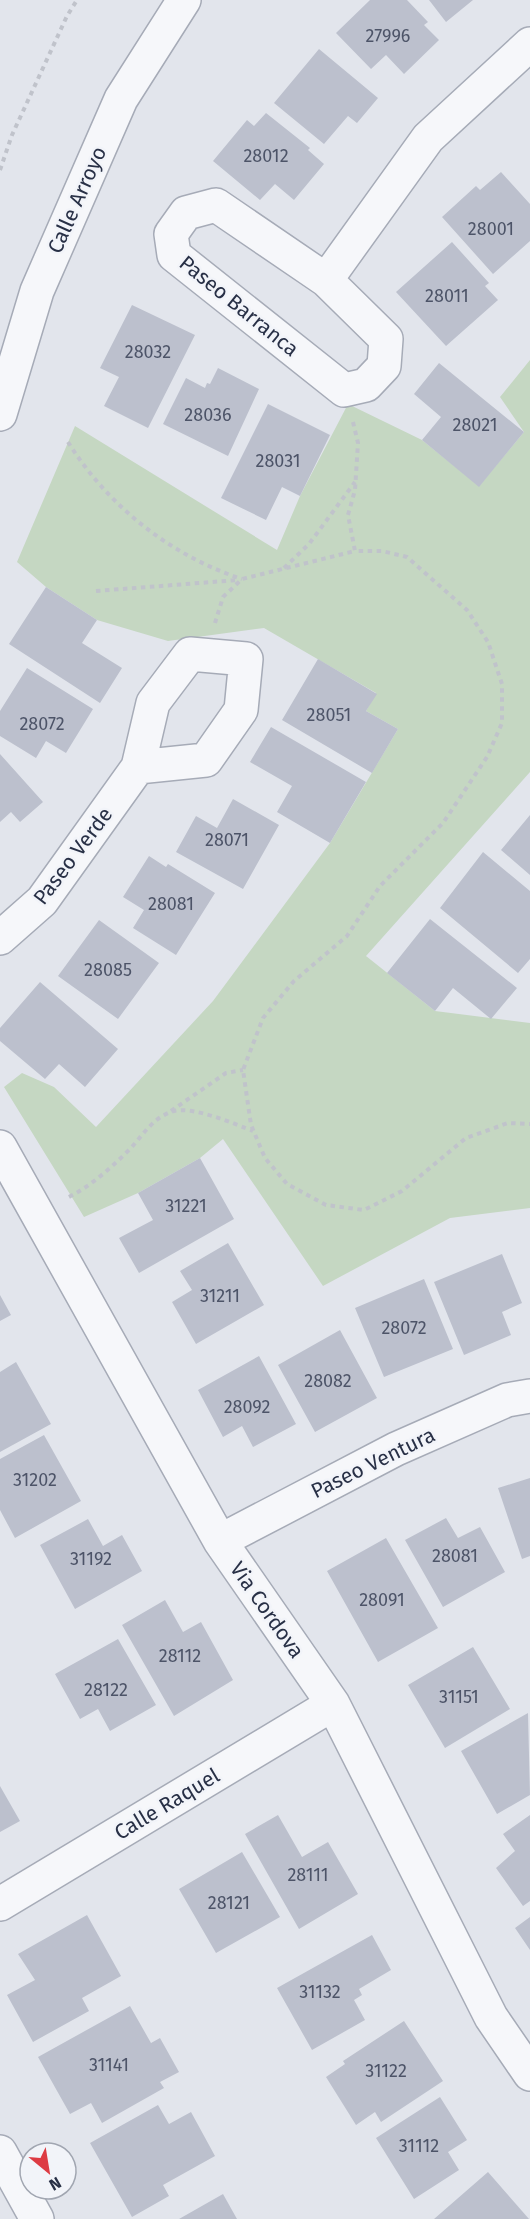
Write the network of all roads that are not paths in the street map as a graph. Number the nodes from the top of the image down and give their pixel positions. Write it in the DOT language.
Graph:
graph roads {
  1 [pos="184,0"];
  2 [pos="530,44"];
  3 [pos="326,280"];
  4 [pos="0,414"];
  5 [pos="138,767"];
  6 [pos="0,938"];
  7 [pos="0,1147"];
  8 [pos="530,1396"];
  9 [pos="220,1541"];
  10 [pos="333,1704"];
  11 [pos="0,1905"];
  12 [pos="530,2074"];
  13 [pos="0,2152"];
  14 [pos="37,2219"];
  1 -- 4 [label="street, Calle Arroyo"];
  2 -- 3 [label="street"];
  3 -- 3 [label="street, Paseo Barranca"];
  5 -- 5 [label="street, Paseo Verde"];
  5 -- 6 [label="street, Paseo Verde"];
  7 -- 9 [label="street, Via Cordova"];
  8 -- 9 [label="street, Paseo Ventura"];
  9 -- 10 [label="street, Via Cordova"];
  10 -- 11 [label="street, Calle Raquel"];
  10 -- 12 [label="street, Via Cordova"];
  13 -- 14 [label="street"];
}
